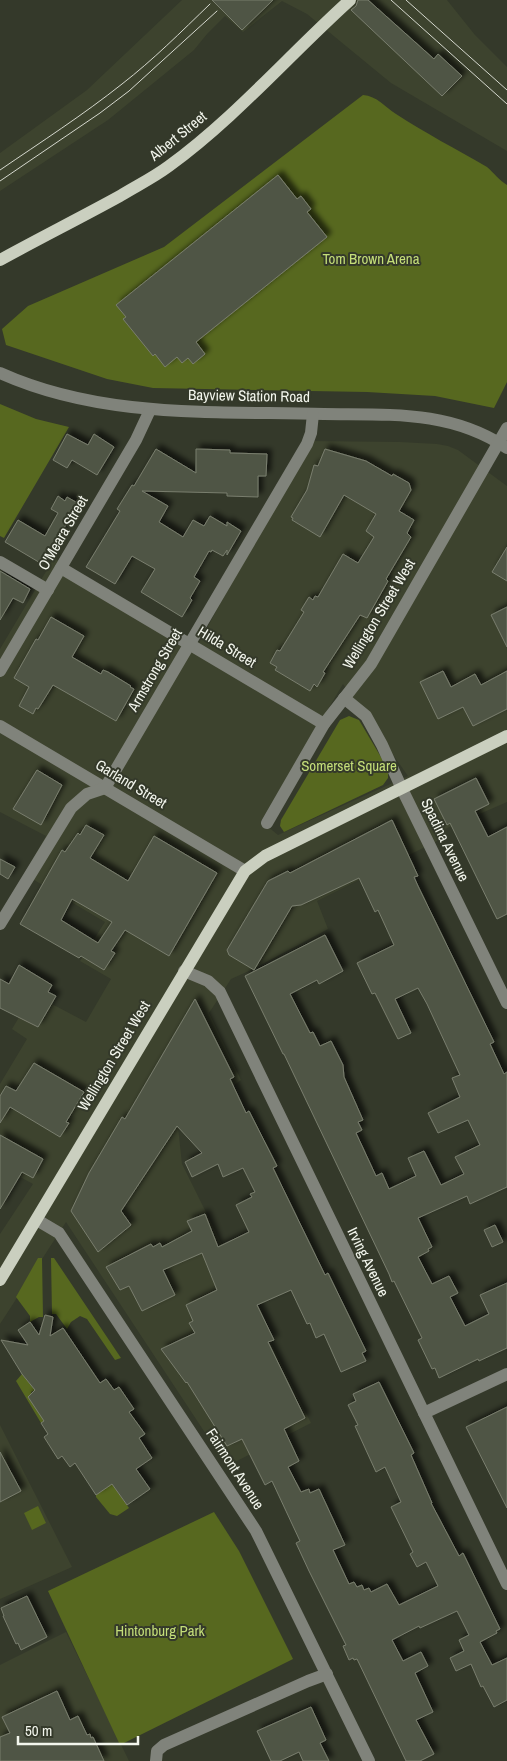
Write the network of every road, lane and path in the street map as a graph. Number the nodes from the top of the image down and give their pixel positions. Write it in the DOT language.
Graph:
graph roads {
  1 [pos="350,0"];
  2 [pos="14,252"];
  3 [pos="0,260"];
  4 [pos="0,266"];
  5 [pos="0,373"];
  6 [pos="150,410"];
  7 [pos="313,414"];
  8 [pos="507,428"];
  9 [pos="503,446"];
  10 [pos="0,562"];
  11 [pos="61,568"];
  12 [pos="48,590"];
  13 [pos="189,644"];
  14 [pos="0,671"];
  15 [pos="344,698"];
  16 [pos="324,724"];
  17 [pos="0,726"];
  18 [pos="507,736"];
  19 [pos="105,788"];
  20 [pos="402,788"];
  21 [pos="267,823"];
  22 [pos="244,871"];
  23 [pos="0,924"];
  24 [pos="184,970"];
  25 [pos="507,1003"];
  26 [pos="37,1220"];
  27 [pos="0,1280"];
  28 [pos="507,1374"];
  29 [pos="424,1413"];
  30 [pos="507,1584"];
  31 [pos="327,1674"];
  32 [pos="156,1756"];
  33 [pos="369,1761"];
  1 -- 2 [label="main road, Albert Street"];
  2 -- 3 [label="main road, Albert Street"];
  2 -- 4 [label="main road"];
  5 -- 6 [label="street, Bayview Station Road"];
  6 -- 7 [label="street, Bayview Station Road"];
  6 -- 11 [label="street, O'Meara Street"];
  7 -- 9 [label="street, Bayview Station Road"];
  7 -- 13 [label="street, Armstrong Street"];
  8 -- 9 [label="street, Wellington Street West"];
  9 -- 15 [label="street, Wellington Street West"];
  10 -- 12 [label="street"];
  11 -- 12 [label="street, O'Meara Street"];
  11 -- 13 [label="street, Hilda Street"];
  12 -- 14 [label="street, O'Meara Street"];
  13 -- 16 [label="street, Hilda Street"];
  13 -- 19 [label="street, Armstrong Street"];
  15 -- 16 [label="street, Wellington Street West"];
  15 -- 20 [label="street, Spadina Avenue"];
  16 -- 21 [label="street, Wellington Street West"];
  17 -- 19 [label="street, Garland Street"];
  18 -- 20 [label="main road, Wellington Street West"];
  19 -- 22 [label="street, Garland Street"];
  19 -- 23 [label="street"];
  20 -- 22 [label="main road, Wellington Street West"];
  20 -- 25 [label="street, Spadina Avenue"];
  22 -- 24 [label="main road, Wellington Street West"];
  24 -- 26 [label="main road, Wellington Street West"];
  24 -- 29 [label="street, Irving Avenue"];
  26 -- 27 [label="main road, Wellington Street West"];
  26 -- 31 [label="street, Fairmont Avenue"];
  28 -- 29 [label="street"];
  29 -- 30 [label="street, Irving Avenue"];
  31 -- 32 [label="street"];
  31 -- 33 [label="street, Fairmont Avenue"];
}
